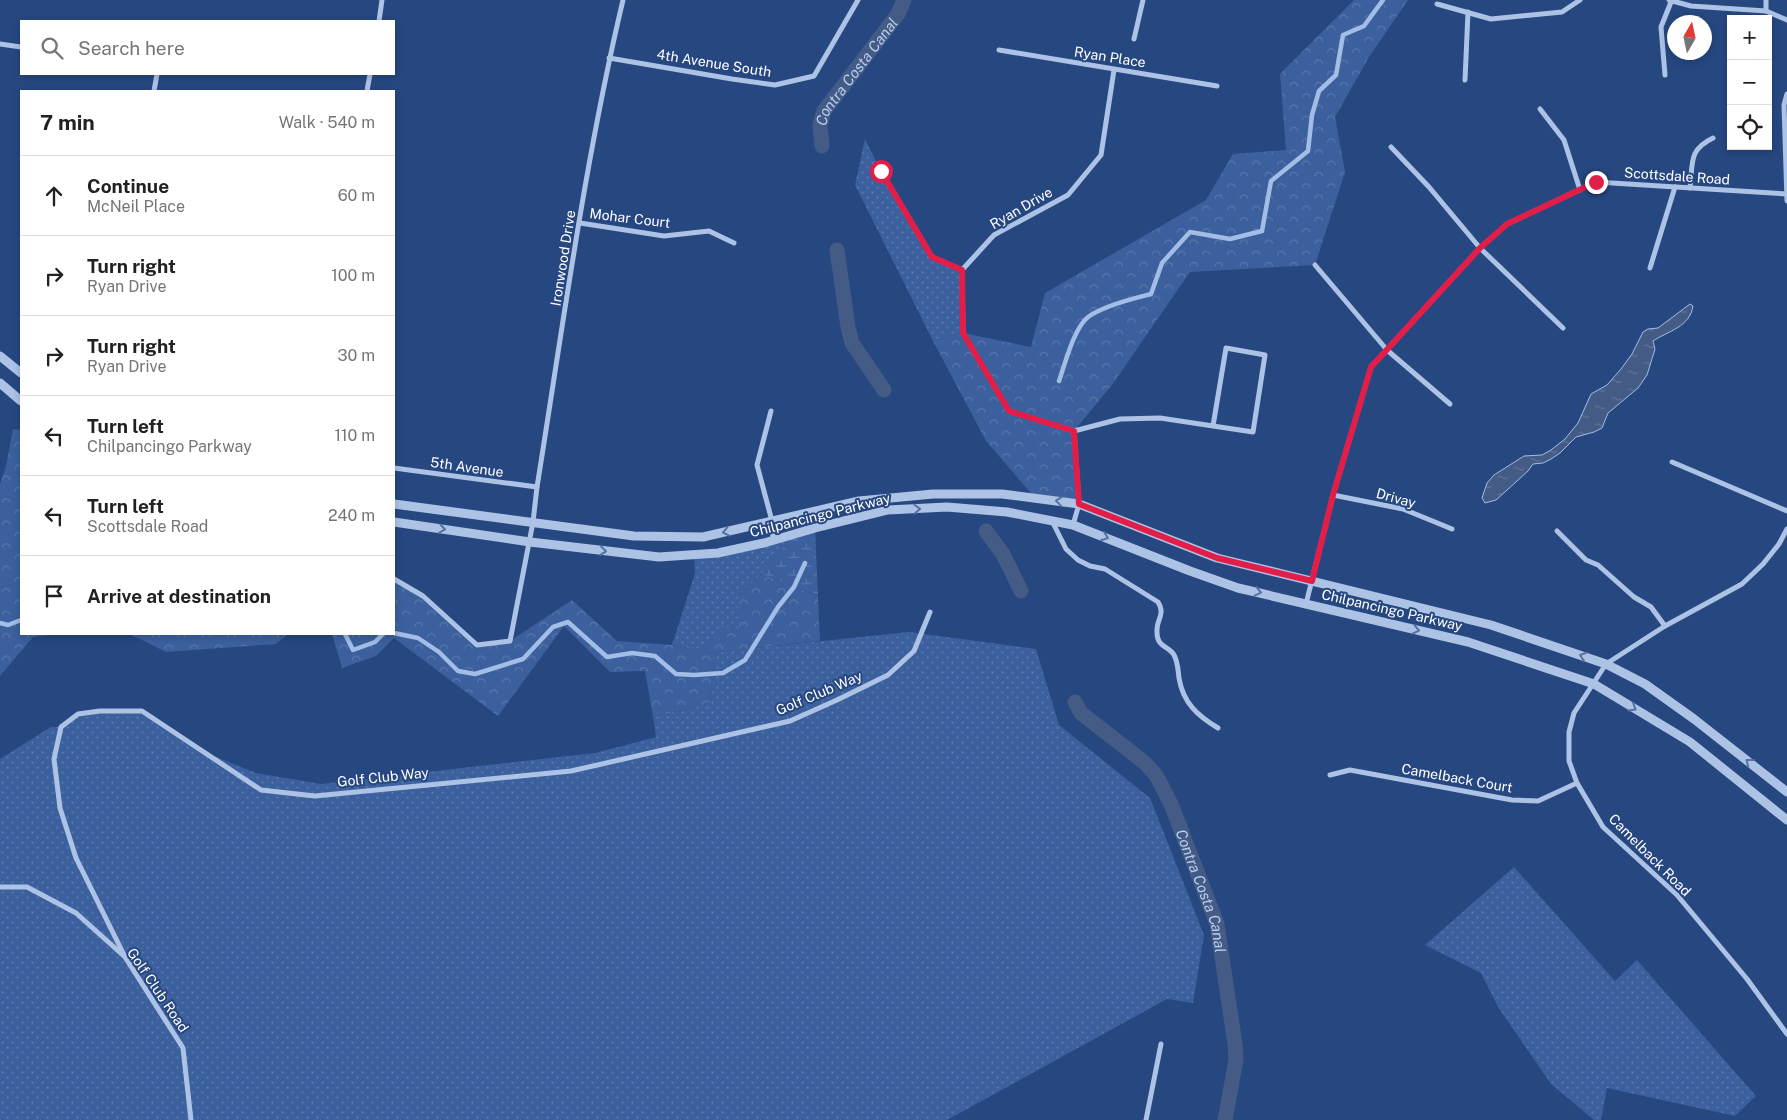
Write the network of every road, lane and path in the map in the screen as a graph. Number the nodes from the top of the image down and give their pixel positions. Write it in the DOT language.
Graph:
graph roads {
  1 [pos="382,0"];
  2 [pos="623,0"];
  3 [pos="858,0"];
  4 [pos="1143,0"];
  5 [pos="1580,0"];
  6 [pos="1766,0"];
  7 [pos="1670,1"];
  8 [pos="1437,4"];
  9 [pos="1766,11"];
  10 [pos="1468,12"];
  11 [pos="378,20"];
  12 [pos="1787,20"];
  13 [pos="1134,39"];
  14 [pos="0,46"];
  15 [pos="20,47"];
  16 [pos="999,50"];
  17 [pos="609,58"];
  18 [pos="1114,70"];
  19 [pos="1665,74"];
  20 [pos="157,75"];
  21 [pos="370,75"];
  22 [pos="1465,80"];
  23 [pos="1217,86"];
  24 [pos="154,90"];
  25 [pos="367,90"];
  26 [pos="1787,94"];
  27 [pos="1540,109"];
  28 [pos="1713,138"];
  29 [pos="1391,148"];
  30 [pos="881,171"];
  31 [pos="1675,187"];
  32 [pos="1690,188"];
  33 [pos="1580,190"];
  34 [pos="1787,194"];
  35 [pos="1787,201"];
  36 [pos="580,223"];
  37 [pos="734,243"];
  38 [pos="1480,248"];
  39 [pos="1315,265"];
  40 [pos="1650,268"];
  41 [pos="962,270"];
  42 [pos="1563,328"];
  43 [pos="1387,350"];
  44 [pos="0,356"];
  45 [pos="20,372"];
  46 [pos="0,383"];
  47 [pos="20,400"];
  48 [pos="1450,404"];
  49 [pos="771,411"];
  50 [pos="1213,426"];
  51 [pos="1074,431"];
  52 [pos="1672,462"];
  53 [pos="395,468"];
  54 [pos="537,487"];
  55 [pos="1333,495"];
  56 [pos="395,504"];
  57 [pos="1079,504"];
  58 [pos="1787,511"];
  59 [pos="772,521"];
  60 [pos="1052,521"];
  61 [pos="395,522"];
  62 [pos="533,522"];
  63 [pos="1074,525"];
  64 [pos="1452,529"];
  65 [pos="1787,529"];
  66 [pos="1557,531"];
  67 [pos="773,540"];
  68 [pos="530,542"];
  69 [pos="395,581"];
  70 [pos="1312,581"];
  71 [pos="1306,604"];
  72 [pos="930,612"];
  73 [pos="1665,626"];
  74 [pos="1606,664"];
  75 [pos="1594,684"];
  76 [pos="1218,728"];
  77 [pos="1330,775"];
  78 [pos="1577,783"];
  79 [pos="1787,792"];
  80 [pos="1787,820"];
  81 [pos="0,887"];
  82 [pos="125,957"];
  83 [pos="1787,1034"];
  84 [pos="1161,1044"];
  85 [pos="190,1120"];
  86 [pos="1146,1120"];
  1 -- 11 [label="street"];
  2 -- 17 [label="street, Ironwood Drive"];
  3 -- 17 [label="street, 4th Avenue South"];
  4 -- 13 [label="street"];
  5 -- 10 [label="street"];
  6 -- 9 [label="street"];
  7 -- 9 [label="street"];
  7 -- 19 [label="street"];
  8 -- 10 [label="street"];
  9 -- 12 [label="street"];
  10 -- 22 [label="street"];
  14 -- 15 [label="street"];
  16 -- 18 [label="street, Ryan Place"];
  17 -- 36 [label="street, Ironwood Drive"];
  18 -- 23 [label="street, Ryan Place"];
  18 -- 41 [label="street, Ryan Drive"];
  20 -- 24 [label="street"];
  21 -- 25 [label="street"];
  26 -- 34 [label="street"];
  27 -- 33 [label="street"];
  28 -- 32 [label="street"];
  29 -- 38 [label="street"];
  30 -- 41 [label="street"];
  31 -- 32 [label="street, Scottsdale Road"];
  31 -- 33 [label="street, Scottsdale Road"];
  31 -- 40 [label="street"];
  32 -- 34 [label="street, Scottsdale Road"];
  33 -- 38 [label="street, Scottsdale Road"];
  34 -- 35 [label="street"];
  36 -- 37 [label="street, Mohar Court"];
  36 -- 54 [label="street, Ironwood Drive"];
  38 -- 42 [label="street"];
  38 -- 43 [label="street, Scottsdale Road"];
  39 -- 43 [label="street"];
  41 -- 51 [label="street"];
  43 -- 48 [label="street"];
  43 -- 55 [label="street, Scottsdale Road"];
  44 -- 45 [label="street"];
  46 -- 47 [label="street"];
  49 -- 59 [label="street"];
  50 -- 50 [label="street"];
  50 -- 51 [label="street"];
  51 -- 57 [label="street"];
  52 -- 58 [label="street"];
  53 -- 54 [label="street, 5th Avenue"];
  54 -- 62 [label="street, Ironwood Drive"];
  55 -- 64 [label="street, Drivay"];
  55 -- 70 [label="street, Scottsdale Road"];
  56 -- 62 [label="street, Chilpancingo Parkway"];
  57 -- 59 [label="street, Chilpancingo Parkway, one-way"];
  57 -- 63 [label="street"];
  57 -- 70 [label="street, Chilpancingo Parkway"];
  59 -- 62 [label="street, Chilpancingo Parkway, one-way"];
  59 -- 67 [label="street"];
  60 -- 63 [label="street, Chilpancingo Parkway"];
  67 -- 60 [label="street, Chilpancingo Parkway, one-way"];
  60 -- 76 [label="street"];
  61 -- 68 [label="street, Chilpancingo Parkway, one-way"];
  62 -- 68 [label="street, Ironwood Drive"];
  63 -- 71 [label="street, Chilpancingo Parkway, one-way"];
  65 -- 73 [label="street, Camelback Road"];
  66 -- 73 [label="street"];
  68 -- 67 [label="street, Chilpancingo Parkway, one-way"];
  68 -- 69 [label="street, Ironwood Drive"];
  70 -- 71 [label="street, Scottsdale Road"];
  74 -- 70 [label="street, Chilpancingo Parkway, one-way"];
  71 -- 75 [label="street, Chilpancingo Parkway, one-way"];
  72 -- 82 [label="street, Golf Club Way"];
  73 -- 74 [label="street, Camelback Road"];
  74 -- 75 [label="street, Camelback Road"];
  79 -- 74 [label="street, Chilpancingo Parkway, one-way"];
  75 -- 78 [label="street, Camelback Road"];
  75 -- 80 [label="street, Chilpancingo Parkway, one-way"];
  77 -- 78 [label="street, Camelback Court"];
  78 -- 83 [label="street, Camelback Road"];
  81 -- 82 [label="street, Golf Club Road"];
  82 -- 85 [label="street, Golf Club Road"];
  84 -- 86 [label="street"];
}
